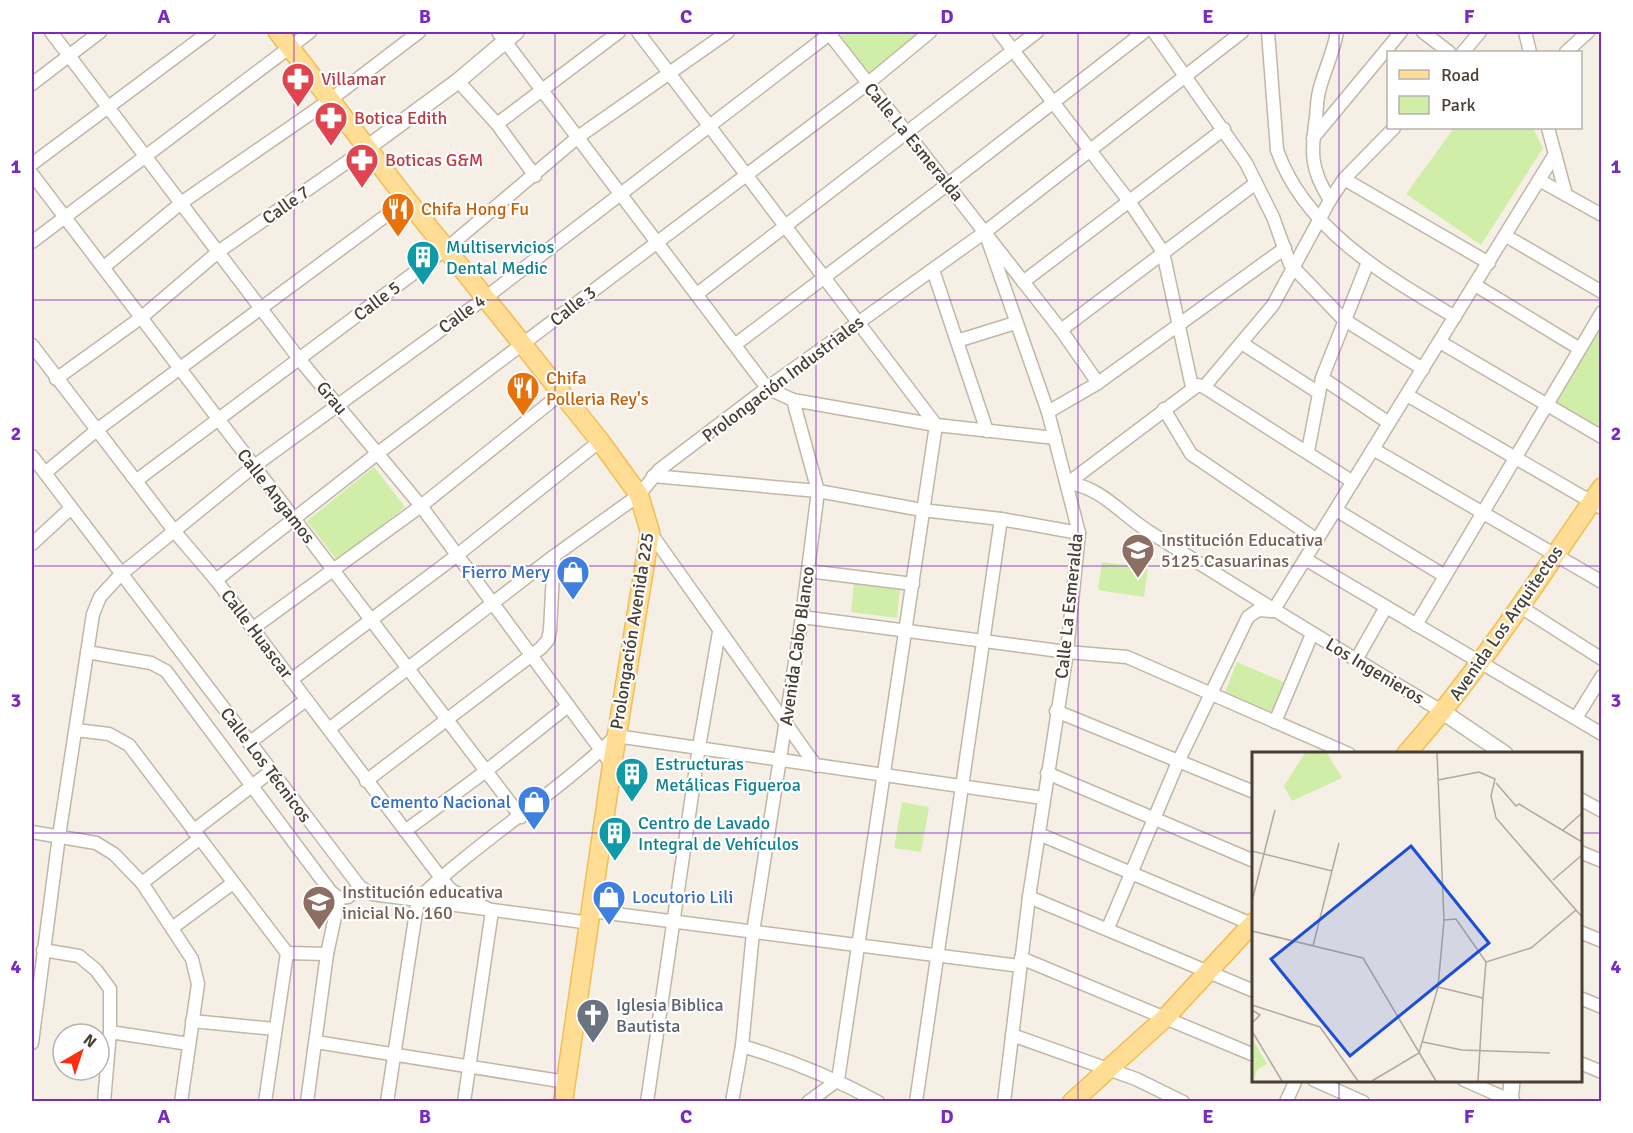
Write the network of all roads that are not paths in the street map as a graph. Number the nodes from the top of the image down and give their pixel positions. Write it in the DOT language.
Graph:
graph roads {
  1 [pos="51,32"];
  2 [pos="100,32"];
  3 [pos="209,32"];
  4 [pos="278,32"];
  5 [pos="310,32"];
  6 [pos="418,32"];
  7 [pos="619,32"];
  8 [pos="638,32"];
  9 [pos="728,32"];
  10 [pos="830,32"];
  11 [pos="930,32"];
  12 [pos="999,32"];
  13 [pos="1037,32"];
  14 [pos="1144,32"];
  15 [pos="1154,32"];
  16 [pos="1242,32"];
  17 [pos="1268,32"];
  18 [pos="1337,32"];
  19 [pos="1401,32"];
  20 [pos="1423,32"];
  21 [pos="1480,32"];
  22 [pos="1525,32"];
  23 [pos="1588,32"];
  24 [pos="506,34"];
  25 [pos="290,47"];
  26 [pos="1013,50"];
  27 [pos="1448,51"];
  28 [pos="1464,51"];
  29 [pos="1530,51"];
  30 [pos="1567,51"];
  31 [pos="69,55"];
  32 [pos="670,75"];
  33 [pos="1186,75"];
  34 [pos="458,81"];
  35 [pos="32,84"];
  36 [pos="867,84"];
  37 [pos="542,90"];
  38 [pos="330,100"];
  39 [pos="1052,102"];
  40 [pos="108,106"];
  41 [pos="497,124"];
  42 [pos="708,125"];
  43 [pos="1224,129"];
  44 [pos="1393,129"];
  45 [pos="1548,129"];
  46 [pos="907,134"];
  47 [pos="578,137"];
  48 [pos="1312,139"];
  49 [pos="367,148"];
  50 [pos="1090,152"];
  51 [pos="144,154"];
  52 [pos="1555,154"];
  53 [pos="32,164"];
  54 [pos="32,174"];
  55 [pos="746,175"];
  56 [pos="535,176"];
  57 [pos="1344,179"];
  58 [pos="1539,180"];
  59 [pos="1256,183"];
  60 [pos="948,184"];
  61 [pos="621,193"];
  62 [pos="1566,195"];
  63 [pos="407,200"];
  64 [pos="1330,200"];
  65 [pos="1129,201"];
  66 [pos="181,203"];
  67 [pos="1602,215"];
  68 [pos="64,218"];
  69 [pos="1318,220"];
  70 [pos="785,226"];
  71 [pos="985,232"];
  72 [pos="1506,236"];
  73 [pos="657,241"];
  74 [pos="32,242"];
  75 [pos="1285,248"];
  76 [pos="446,249"];
  77 [pos="218,252"];
  78 [pos="1162,252"];
  79 [pos="1368,262"];
  80 [pos="1489,263"];
  81 [pos="1295,266"];
  82 [pos="104,267"];
  83 [pos="933,270"];
  84 [pos="823,276"];
  85 [pos="1023,282"];
  86 [pos="1475,285"];
  87 [pos="1602,292"];
  88 [pos="697,294"];
  89 [pos="485,298"];
  90 [pos="262,309"];
  91 [pos="1602,312"];
  92 [pos="142,317"];
  93 [pos="1455,317"];
  94 [pos="1343,319"];
  95 [pos="858,323"];
  96 [pos="1015,323"];
  97 [pos="1177,325"];
  98 [pos="1061,330"];
  99 [pos="957,342"];
  100 [pos="1440,342"];
  101 [pos="736,344"];
  102 [pos="1243,344"];
  103 [pos="32,345"];
  104 [pos="524,345"];
  105 [pos="1580,349"];
  106 [pos="300,360"];
  107 [pos="1423,369"];
  108 [pos="180,371"];
  109 [pos="1322,378"];
  110 [pos="56,379"];
  111 [pos="1098,383"];
  112 [pos="1198,387"];
  113 [pos="767,388"];
  114 [pos="563,392"];
  115 [pos="1319,393"];
  116 [pos="1407,395"];
  117 [pos="793,400"];
  118 [pos="338,404"];
  119 [pos="1546,406"];
  120 [pos="1164,409"];
  121 [pos="1048,412"];
  122 [pos="217,420"];
  123 [pos="1389,423"];
  124 [pos="936,425"];
  125 [pos="98,429"];
  126 [pos="987,431"];
  127 [pos="1602,437"];
  128 [pos="1055,438"];
  129 [pos="600,441"];
  130 [pos="1373,449"];
  131 [pos="1308,451"];
  132 [pos="378,453"];
  133 [pos="32,456"];
  134 [pos="1515,458"];
  135 [pos="253,468"];
  136 [pos="45,472"];
  137 [pos="652,476"];
  138 [pos="138,480"];
  139 [pos="1353,482"];
  140 [pos="1068,483"];
  141 [pos="818,491"];
  142 [pos="639,495"];
  143 [pos="1598,499"];
  144 [pos="421,506"];
  145 [pos="71,508"];
  146 [pos="922,510"];
  147 [pos="1336,510"];
  148 [pos="1482,513"];
  149 [pos="296,519"];
  150 [pos="1001,519"];
  151 [pos="175,532"];
  152 [pos="650,532"];
  153 [pos="1079,532"];
  154 [pos="1317,540"];
  155 [pos="32,544"];
  156 [pos="1555,553"];
  157 [pos="456,556"];
  158 [pos="554,556"];
  159 [pos="1305,559"];
  160 [pos="332,570"];
  161 [pos="808,571"];
  162 [pos="120,575"];
  163 [pos="1445,576"];
  164 [pos="216,580"];
  165 [pos="1602,582"];
  166 [pos="913,584"];
  167 [pos="492,603"];
  168 [pos="1519,606"];
  169 [pos="1386,607"];
  170 [pos="1273,611"];
  171 [pos="802,617"];
  172 [pos="369,619"];
  173 [pos="1416,625"];
  174 [pos="252,628"];
  175 [pos="906,630"];
  176 [pos="719,632"];
  177 [pos="1312,634"];
  178 [pos="983,640"];
  179 [pos="87,652"];
  180 [pos="1066,652"];
  181 [pos="532,654"];
  182 [pos="1602,659"];
  183 [pos="1356,660"];
  184 [pos="1480,661"];
  185 [pos="409,670"];
  186 [pos="1602,676"];
  187 [pos="291,680"];
  188 [pos="1210,694"];
  189 [pos="306,700"];
  190 [pos="568,706"];
  191 [pos="1056,711"];
  192 [pos="1443,712"];
  193 [pos="1576,718"];
  194 [pos="448,722"];
  195 [pos="786,722"];
  196 [pos="1275,722"];
  197 [pos="329,729"];
  198 [pos="76,730"];
  199 [pos="1602,734"];
  200 [pos="616,736"];
  201 [pos="249,743"];
  202 [pos="699,747"];
  203 [pos="1347,752"];
  204 [pos="1407,752"];
  205 [pos="1503,752"];
  206 [pos="606,758"];
  207 [pos="780,761"];
  208 [pos="1178,762"];
  209 [pos="816,766"];
  210 [pos="486,771"];
  211 [pos="270,772"];
  212 [pos="1047,773"];
  213 [pos="884,776"];
  214 [pos="366,781"];
  215 [pos="252,786"];
  216 [pos="962,786"];
  217 [pos="1252,791"];
  218 [pos="1043,798"];
  219 [pos="1582,800"];
  220 [pos="1602,811"];
  221 [pos="521,817"];
  222 [pos="1153,818"];
  223 [pos="405,831"];
  224 [pos="32,832"];
  225 [pos="1039,834"];
  226 [pos="196,835"];
  227 [pos="59,836"];
  228 [pos="1582,852"];
  229 [pos="1252,860"];
  230 [pos="1602,861"];
  231 [pos="1131,873"];
  232 [pos="441,878"];
  233 [pos="142,883"];
  234 [pos="233,883"];
  235 [pos="360,887"];
  236 [pos="1029,897"];
  237 [pos="339,898"];
  238 [pos="418,899"];
  239 [pos="492,911"];
  240 [pos="591,917"];
  241 [pos="674,922"];
  242 [pos="1252,924"];
  243 [pos="1252,925"];
  244 [pos="172,928"];
  245 [pos="1108,928"];
  246 [pos="753,932"];
  247 [pos="1582,932"];
  248 [pos="1602,941"];
  249 [pos="860,945"];
  250 [pos="43,950"];
  251 [pos="287,953"];
  252 [pos="327,954"];
  253 [pos="937,956"];
  254 [pos="1021,962"];
  255 [pos="1208,972"];
  256 [pos="1252,990"];
  257 [pos="1582,998"];
  258 [pos="1602,1007"];
  259 [pos="1166,1017"];
  260 [pos="192,1021"];
  261 [pos="110,1022"];
  262 [pos="275,1029"];
  263 [pos="111,1032"];
  264 [pos="1012,1035"];
  265 [pos="316,1042"];
  266 [pos="32,1043"];
  267 [pos="189,1044"];
  268 [pos="742,1046"];
  269 [pos="1252,1054"];
  270 [pos="394,1055"];
  271 [pos="1582,1063"];
  272 [pos="470,1066"];
  273 [pos="1109,1071"];
  274 [pos="1602,1072"];
  275 [pos="838,1080"];
  276 [pos="106,1082"];
  277 [pos="566,1082"];
  278 [pos="1295,1082"];
  279 [pos="1319,1082"];
  280 [pos="1468,1082"];
  281 [pos="1512,1082"];
  282 [pos="104,1101"];
  283 [pos="181,1101"];
  284 [pos="265,1101"];
  285 [pos="307,1101"];
  286 [pos="387,1101"];
  287 [pos="464,1101"];
  288 [pos="563,1101"];
  289 [pos="647,1101"];
  290 [pos="732,1101"];
  291 [pos="808,1101"];
  292 [pos="878,1101"];
  293 [pos="916,1101"];
  294 [pos="1004,1101"];
  295 [pos="1072,1101"];
  296 [pos="1183,1101"];
  297 [pos="1286,1101"];
  298 [pos="1363,1101"];
  299 [pos="1511,1101"];
  1 -- 31 [label="street, Grau"];
  2 -- 31 [label="street"];
  3 -- 40 [label="street"];
  4 -- 25 [label="main road, Prolongación Avenida 225"];
  5 -- 25 [label="street"];
  6 -- 38 [label="street"];
  7 -- 37 [label="street"];
  8 -- 32 [label="street"];
  9 -- 32 [label="street, Calle 5"];
  10 -- 36 [label="street, Calle La Esmeralda"];
  10 -- 42 [label="street, Calle 4"];
  11 -- 36 [label="street, Calle 3"];
  12 -- 26 [label="street"];
  13 -- 26 [label="street"];
  14 -- 39 [label="street"];
  15 -- 33 [label="street"];
  16 -- 33 [label="street, Prolongación Industriales"];
  17 -- 69 [label="street"];
  18 -- 48 [label="street"];
  19 -- 48 [label="street"];
  20 -- 27 [label="street"];
  21 -- 28 [label="street"];
  22 -- 29 [label="street"];
  23 -- 30 [label="street"];
  24 -- 34 [label="street, Calle 7"];
  24 -- 37 [label="street"];
  25 -- 38 [label="main road, Prolongación Avenida 225"];
  25 -- 51 [label="street"];
  26 -- 39 [label="street"];
  26 -- 46 [label="street"];
  31 -- 35 [label="street"];
  31 -- 40 [label="street, Grau"];
  32 -- 42 [label="street"];
  32 -- 47 [label="street, Calle 5"];
  33 -- 43 [label="street"];
  33 -- 50 [label="street, Prolongación Industriales"];
  34 -- 41 [label="street"];
  34 -- 49 [label="street, Calle 7"];
  36 -- 46 [label="street, Calle La Esmeralda"];
  36 -- 55 [label="street, Calle 3"];
  37 -- 41 [label="street"];
  37 -- 47 [label="street"];
  38 -- 49 [label="main road, Prolongación Avenida 225"];
  38 -- 66 [label="street"];
  39 -- 50 [label="street"];
  39 -- 60 [label="street"];
  40 -- 51 [label="street, Grau"];
  40 -- 53 [label="street"];
  41 -- 56 [label="street"];
  42 -- 55 [label="street"];
  42 -- 61 [label="street, Calle 4"];
  43 -- 59 [label="street"];
  43 -- 65 [label="street"];
  44 -- 57 [label="street"];
  45 -- 52 [label="street"];
  46 -- 60 [label="street, Calle La Esmeralda"];
  46 -- 70 [label="street"];
  47 -- 56 [label="street, Calle 5"];
  47 -- 61 [label="street"];
  48 -- 64 [label="street"];
  49 -- 63 [label="main road, Prolongación Avenida 225"];
  49 -- 77 [label="street, Calle 7"];
  50 -- 65 [label="street"];
  50 -- 71 [label="street, Prolongación Industriales"];
  51 -- 66 [label="street, Grau"];
  51 -- 68 [label="street"];
  52 -- 58 [label="street"];
  52 -- 62 [label="street"];
  54 -- 68 [label="street, Calle Angamos"];
  55 -- 70 [label="street"];
  55 -- 73 [label="street, Calle 3"];
  56 -- 76 [label="street, Calle 5"];
  57 -- 64 [label="street"];
  57 -- 80 [label="street"];
  58 -- 62 [label="street"];
  58 -- 72 [label="street"];
  59 -- 75 [label="street"];
  59 -- 78 [label="street"];
  60 -- 71 [label="street, Calle La Esmeralda"];
  60 -- 84 [label="street"];
  61 -- 73 [label="street"];
  61 -- 89 [label="street, Calle 4"];
  62 -- 67 [label="street"];
  63 -- 76 [label="main road, Prolongación Avenida 225"];
  63 -- 90 [label="street"];
  64 -- 69 [label="street"];
  65 -- 78 [label="street"];
  65 -- 85 [label="street"];
  66 -- 77 [label="street, Grau"];
  66 -- 82 [label="street"];
  68 -- 74 [label="street"];
  68 -- 82 [label="street, Calle Angamos"];
  69 -- 79 [label="street"];
  69 -- 81 [label="street"];
  70 -- 84 [label="street"];
  70 -- 88 [label="street"];
  71 -- 83 [label="street, Prolongación Industriales"];
  71 -- 85 [label="street"];
  71 -- 96 [label="street, Calle La Esmeralda"];
  72 -- 80 [label="street"];
  72 -- 87 [label="street"];
  73 -- 88 [label="street"];
  73 -- 104 [label="street, Calle 3"];
  75 -- 81 [label="street"];
  75 -- 97 [label="street"];
  76 -- 89 [label="main road, Prolongación Avenida 225"];
  76 -- 106 [label="street, Calle 5"];
  77 -- 90 [label="street, Grau"];
  77 -- 92 [label="street, Calle 7"];
  78 -- 97 [label="street"];
  78 -- 98 [label="street"];
  79 -- 93 [label="street"];
  79 -- 94 [label="street"];
  80 -- 86 [label="street"];
  81 -- 94 [label="street"];
  81 -- 102 [label="street"];
  82 -- 92 [label="street, Calle Angamos"];
  83 -- 95 [label="street, Prolongación Industriales"];
  83 -- 99 [label="street"];
  84 -- 95 [label="street"];
  84 -- 101 [label="street"];
  85 -- 98 [label="street"];
  86 -- 93 [label="street"];
  86 -- 105 [label="street"];
  88 -- 101 [label="street"];
  89 -- 104 [label="main road, Prolongación Avenida 225"];
  89 -- 118 [label="street, Calle 4"];
  90 -- 106 [label="street, Grau"];
  90 -- 108 [label="street"];
  91 -- 105 [label="street"];
  92 -- 108 [label="street, Calle Angamos"];
  92 -- 110 [label="street, Calle 7"];
  93 -- 100 [label="street"];
  94 -- 107 [label="street"];
  94 -- 109 [label="street"];
  95 -- 113 [label="street, Prolongación Industriales"];
  95 -- 124 [label="street"];
  96 -- 99 [label="street"];
  96 -- 121 [label="street, Calle La Esmeralda"];
  97 -- 111 [label="street"];
  97 -- 112 [label="street"];
  98 -- 111 [label="street"];
  99 -- 126 [label="street"];
  100 -- 107 [label="street"];
  100 -- 119 [label="street"];
  101 -- 113 [label="street"];
  102 -- 112 [label="street"];
  102 -- 115 [label="street"];
  103 -- 110 [label="street, Calle Huascar"];
  104 -- 114 [label="main road, Prolongación Avenida 225"];
  104 -- 132 [label="street, Calle 3"];
  105 -- 119 [label="street"];
  106 -- 118 [label="street, Grau"];
  106 -- 122 [label="street, Calle 5"];
  107 -- 116 [label="street"];
  108 -- 122 [label="street, Calle Angamos"];
  108 -- 125 [label="street"];
  109 -- 115 [label="street"];
  109 -- 123 [label="street"];
  110 -- 125 [label="street, Calle Huascar"];
  111 -- 121 [label="street"];
  112 -- 120 [label="street"];
  112 -- 131 [label="street"];
  113 -- 117 [label="street"];
  113 -- 137 [label="street, Prolongación Industriales"];
  114 -- 129 [label="main road, Prolongación Avenida 225"];
  114 -- 144 [label="street"];
  115 -- 131 [label="street"];
  116 -- 123 [label="street"];
  116 -- 134 [label="street"];
  117 -- 124 [label="street"];
  117 -- 141 [label="street, Avenida Cabo Blanco"];
  118 -- 132 [label="street, Grau"];
  118 -- 135 [label="street, Calle 4"];
  119 -- 127 [label="street"];
  119 -- 134 [label="street"];
  120 -- 140 [label="street"];
  120 -- 154 [label="street"];
  121 -- 128 [label="street, Calle La Esmeralda"];
  122 -- 135 [label="street, Calle Angamos"];
  122 -- 138 [label="street, Calle 5"];
  123 -- 130 [label="street"];
  124 -- 126 [label="street"];
  124 -- 146 [label="street"];
  125 -- 136 [label="street"];
  125 -- 138 [label="street, Calle Huascar"];
  126 -- 128 [label="street"];
  128 -- 140 [label="street, Calle La Esmeralda"];
  129 -- 142 [label="main road, Prolongación Avenida 225"];
  129 -- 157 [label="street"];
  130 -- 139 [label="street"];
  130 -- 148 [label="street"];
  131 -- 139 [label="street"];
  132 -- 144 [label="street, Grau"];
  132 -- 149 [label="street, Calle 3"];
  133 -- 136 [label="street, Calle Los Técnicos"];
  134 -- 143 [label="street"];
  134 -- 148 [label="street"];
  135 -- 149 [label="street, Calle Angamos"];
  135 -- 151 [label="street, Calle 4"];
  136 -- 145 [label="street, Calle Los Técnicos"];
  137 -- 141 [label="street"];
  137 -- 142 [label="street, Prolongación Industriales"];
  138 -- 151 [label="street, Calle Huascar"];
  139 -- 147 [label="street"];
  140 -- 153 [label="street, Calle La Esmeralda"];
  140 -- 170 [label="street, Los Ingenieros"];
  141 -- 146 [label="street"];
  141 -- 161 [label="street, Avenida Cabo Blanco"];
  142 -- 152 [label="main road, Prolongación Avenida 225"];
  142 -- 158 [label="street, Prolongación Industriales"];
  143 -- 156 [label="main road, Avenida Los Arquitectos"];
  144 -- 157 [label="street, Grau"];
  144 -- 160 [label="street"];
  145 -- 155 [label="street"];
  145 -- 162 [label="street, Calle Los Técnicos"];
  146 -- 150 [label="street"];
  146 -- 166 [label="street"];
  147 -- 154 [label="street"];
  147 -- 163 [label="street"];
  148 -- 156 [label="street"];
  148 -- 163 [label="street"];
  149 -- 160 [label="street, Calle Angamos"];
  149 -- 164 [label="street, Calle 3"];
  150 -- 153 [label="street"];
  150 -- 178 [label="street"];
  151 -- 162 [label="street, Calle 4"];
  151 -- 164 [label="street, Calle Huascar"];
  152 -- 176 [label="street"];
  152 -- 200 [label="main road, Prolongación Avenida 225"];
  153 -- 180 [label="street, Calle La Esmeralda"];
  154 -- 159 [label="street"];
  156 -- 165 [label="street"];
  156 -- 168 [label="main road, Avenida Los Arquitectos"];
  157 -- 167 [label="street, Grau"];
  157 -- 172 [label="street"];
  158 -- 167 [label="street, Prolongación Industriales"];
  158 -- 181 [label="street"];
  159 -- 169 [label="street"];
  159 -- 170 [label="street"];
  160 -- 172 [label="street, Calle Angamos"];
  160 -- 174 [label="street"];
  161 -- 166 [label="street"];
  161 -- 171 [label="street, Avenida Cabo Blanco"];
  162 -- 179 [label="street, Calle 4"];
  162 -- 201 [label="street, Calle Los Técnicos"];
  163 -- 173 [label="street"];
  164 -- 174 [label="street, Calle Huascar"];
  166 -- 175 [label="street"];
  167 -- 181 [label="street, Grau"];
  167 -- 185 [label="street, Prolongación Industriales"];
  168 -- 182 [label="street"];
  168 -- 184 [label="main road, Avenida Los Arquitectos"];
  169 -- 173 [label="street"];
  169 -- 183 [label="street"];
  170 -- 177 [label="street, Los Ingenieros"];
  170 -- 188 [label="street"];
  171 -- 175 [label="street"];
  171 -- 195 [label="street, Avenida Cabo Blanco"];
  172 -- 185 [label="street, Calle Angamos"];
  172 -- 187 [label="street"];
  173 -- 184 [label="street"];
  174 -- 187 [label="street, Calle Huascar"];
  175 -- 178 [label="street"];
  175 -- 213 [label="street"];
  176 -- 195 [label="street"];
  176 -- 202 [label="street"];
  177 -- 183 [label="street, Los Ingenieros"];
  177 -- 196 [label="street"];
  178 -- 180 [label="street"];
  178 -- 216 [label="street"];
  179 -- 198 [label="street, Calle 4"];
  179 -- 215 [label="street"];
  180 -- 188 [label="street"];
  180 -- 191 [label="street, Calle La Esmeralda"];
  181 -- 190 [label="street, Grau"];
  181 -- 194 [label="street"];
  183 -- 192 [label="street, Los Ingenieros"];
  184 -- 192 [label="main road, Avenida Los Arquitectos"];
  184 -- 193 [label="street"];
  185 -- 194 [label="street, Calle Angamos"];
  185 -- 197 [label="street, Prolongación Industriales"];
  186 -- 193 [label="street"];
  187 -- 189 [label="street, Calle Huascar"];
  188 -- 196 [label="street"];
  188 -- 208 [label="street"];
  189 -- 197 [label="street, Calle Huascar"];
  189 -- 201 [label="street"];
  190 -- 206 [label="street, Grau"];
  190 -- 210 [label="street"];
  191 -- 208 [label="street"];
  191 -- 212 [label="street, Calle La Esmeralda"];
  192 -- 204 [label="main road, Avenida Los Arquitectos"];
  192 -- 205 [label="street, Los Ingenieros"];
  193 -- 199 [label="street"];
  194 -- 210 [label="street, Calle Angamos"];
  194 -- 214 [label="street"];
  195 -- 207 [label="street, Avenida Cabo Blanco"];
  195 -- 209 [label="street"];
  196 -- 203 [label="street"];
  197 -- 214 [label="street, Calle Huascar"];
  198 -- 226 [label="street"];
  198 -- 227 [label="street, Calle 4"];
  200 -- 202 [label="street"];
  200 -- 206 [label="main road, Prolongación Avenida 225"];
  201 -- 211 [label="street, Calle Los Técnicos"];
  202 -- 207 [label="street"];
  202 -- 241 [label="street"];
  206 -- 221 [label="street"];
  206 -- 240 [label="main road, Prolongación Avenida 225"];
  207 -- 209 [label="street"];
  207 -- 246 [label="street, Avenida Cabo Blanco"];
  208 -- 217 [label="street"];
  208 -- 222 [label="street"];
  209 -- 213 [label="street"];
  210 -- 221 [label="street, Calle Angamos"];
  210 -- 223 [label="street"];
  211 -- 215 [label="street"];
  211 -- 235 [label="street, Calle Los Técnicos"];
  212 -- 218 [label="street, Calle La Esmeralda"];
  212 -- 222 [label="street"];
  213 -- 216 [label="street"];
  213 -- 249 [label="street"];
  214 -- 223 [label="street, Calle Huascar"];
  215 -- 226 [label="street"];
  215 -- 237 [label="street"];
  216 -- 218 [label="street"];
  216 -- 253 [label="street"];
  218 -- 225 [label="street, Calle La Esmeralda"];
  219 -- 220 [label="street"];
  221 -- 232 [label="street"];
  222 -- 229 [label="street"];
  222 -- 231 [label="street"];
  223 -- 232 [label="street, Calle Huascar"];
  224 -- 227 [label="street"];
  225 -- 231 [label="street"];
  225 -- 236 [label="street, Calle La Esmeralda"];
  226 -- 233 [label="street"];
  226 -- 234 [label="street"];
  227 -- 233 [label="street"];
  227 -- 250 [label="street, Calle 4"];
  228 -- 230 [label="street"];
  231 -- 242 [label="street"];
  231 -- 245 [label="street"];
  232 -- 238 [label="street"];
  232 -- 239 [label="street, Calle Huascar"];
  233 -- 244 [label="street"];
  234 -- 244 [label="street"];
  234 -- 251 [label="street"];
  235 -- 237 [label="street"];
  235 -- 238 [label="street"];
  236 -- 245 [label="street"];
  236 -- 254 [label="street, Calle La Esmeralda"];
  237 -- 252 [label="street"];
  238 -- 239 [label="street"];
  238 -- 270 [label="street"];
  239 -- 240 [label="street"];
  239 -- 272 [label="street"];
  240 -- 241 [label="street"];
  240 -- 277 [label="main road, Prolongación Avenida 225"];
  241 -- 246 [label="street"];
  241 -- 289 [label="street"];
  243 -- 255 [label="main road"];
  244 -- 260 [label="street"];
  245 -- 255 [label="street"];
  246 -- 249 [label="street"];
  246 -- 268 [label="street, Avenida Cabo Blanco"];
  247 -- 248 [label="street"];
  249 -- 253 [label="street"];
  249 -- 275 [label="street"];
  250 -- 261 [label="street"];
  250 -- 266 [label="street, Calle 4"];
  251 -- 252 [label="street"];
  251 -- 262 [label="street"];
  252 -- 265 [label="street"];
  253 -- 254 [label="street"];
  253 -- 293 [label="street"];
  254 -- 259 [label="street"];
  254 -- 264 [label="street, Calle La Esmeralda"];
  255 -- 256 [label="street"];
  255 -- 259 [label="main road"];
  257 -- 258 [label="street"];
  259 -- 269 [label="street"];
  259 -- 273 [label="main road"];
  260 -- 262 [label="street"];
  260 -- 267 [label="street"];
  262 -- 284 [label="street"];
  263 -- 267 [label="street"];
  264 -- 273 [label="street"];
  264 -- 294 [label="street, Calle La Esmeralda"];
  265 -- 270 [label="street"];
  265 -- 285 [label="street"];
  267 -- 283 [label="street"];
  268 -- 275 [label="street"];
  268 -- 290 [label="street, Avenida Cabo Blanco"];
  270 -- 272 [label="street"];
  270 -- 286 [label="street"];
  271 -- 274 [label="street"];
  272 -- 277 [label="street"];
  272 -- 287 [label="street"];
  273 -- 295 [label="main road"];
  273 -- 296 [label="street"];
  275 -- 291 [label="street"];
  275 -- 292 [label="street"];
  276 -- 282 [label="street"];
  277 -- 288 [label="main road, Prolongación Avenida 225"];
  278 -- 297 [label="street"];
  279 -- 298 [label="street"];
  280 -- 299 [label="street"];
  281 -- 299 [label="street"];
}
